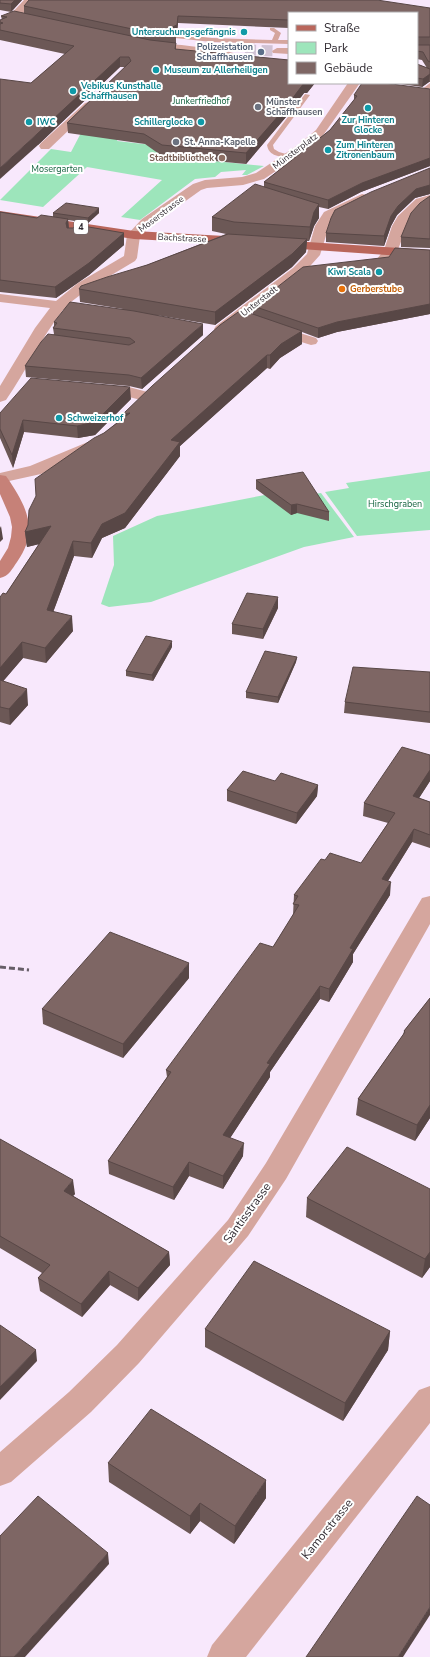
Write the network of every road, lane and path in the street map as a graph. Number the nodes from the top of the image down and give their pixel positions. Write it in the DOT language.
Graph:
graph roads {
  1 [pos="30,0"];
  2 [pos="30,19"];
  3 [pos="272,29"];
  4 [pos="175,36"];
  5 [pos="136,42"];
  6 [pos="288,42"];
  7 [pos="151,45"];
  8 [pos="275,46"];
  9 [pos="288,51"];
  10 [pos="242,54"];
  11 [pos="139,56"];
  12 [pos="353,84"];
  13 [pos="308,95"];
  14 [pos="98,96"];
  15 [pos="45,146"];
  16 [pos="290,156"];
  17 [pos="260,176"];
  18 [pos="219,182"];
  19 [pos="248,192"];
  20 [pos="373,193"];
  21 [pos="429,200"];
  22 [pos="315,210"];
  23 [pos="329,214"];
  24 [pos="0,215"];
  25 [pos="134,234"];
  26 [pos="316,246"];
  27 [pos="390,252"];
  28 [pos="430,254"];
  29 [pos="344,266"];
  30 [pos="321,268"];
  31 [pos="298,271"];
  32 [pos="118,281"];
  33 [pos="84,287"];
  34 [pos="0,298"];
  35 [pos="60,305"];
  36 [pos="83,308"];
  37 [pos="251,321"];
  38 [pos="210,334"];
  39 [pos="311,341"];
  40 [pos="11,382"];
  41 [pos="26,384"];
  42 [pos="89,389"];
  43 [pos="146,396"];
  44 [pos="0,397"];
  45 [pos="104,438"];
  46 [pos="0,479"];
  47 [pos="0,573"];
  48 [pos="430,904"];
  49 [pos="430,1400"];
  50 [pos="0,1472"];
  51 [pos="224,1657"];
  1 -- 2 [label="street"];
  3 -- 8 [label="lane"];
  4 -- 8 [label="lane"];
  5 -- 7 [label="street"];
  6 -- 8 [label="lane"];
  7 -- 10 [label="street"];
  7 -- 11 [label="street"];
  8 -- 9 [label="street"];
  12 -- 16 [label="street, Münsterplatz"];
  13 -- 16 [label="lane"];
  14 -- 15 [label="street"];
  16 -- 17 [label="street, Münsterplatz"];
  17 -- 18 [label="street, Moserstrasse"];
  18 -- 19 [label="street"];
  18 -- 25 [label="street, Moserstrasse"];
  20 -- 23 [label="street"];
  21 -- 27 [label="street"];
  22 -- 23 [label="street"];
  23 -- 26 [label="street, Unterstadt"];
  24 -- 25 [label="main road, Bachstrasse / 4"];
  25 -- 26 [label="main road, Bachstrasse / 4"];
  25 -- 33 [label="street, Moserstrasse"];
  26 -- 27 [label="main road, Bachstrasse / 4"];
  26 -- 31 [label="street, Unterstadt"];
  27 -- 28 [label="main road, Bachstrasse / 4"];
  27 -- 29 [label="street"];
  30 -- 31 [label="street"];
  31 -- 37 [label="street, Unterstadt"];
  32 -- 33 [label="street"];
  33 -- 35 [label="street, Moserstrasse"];
  34 -- 35 [label="street"];
  35 -- 36 [label="street"];
  35 -- 40 [label="street, Moserstrasse"];
  37 -- 38 [label="street, Unterstadt"];
  37 -- 39 [label="street"];
  40 -- 41 [label="street"];
  40 -- 44 [label="street, Moserstrasse"];
  42 -- 43 [label="street"];
  45 -- 46 [label="street"];
  46 -- 47 [label="main road"];
  48 -- 50 [label="street, Säntisstrasse"];
  49 -- 51 [label="street, Kamorstrasse"];
}
